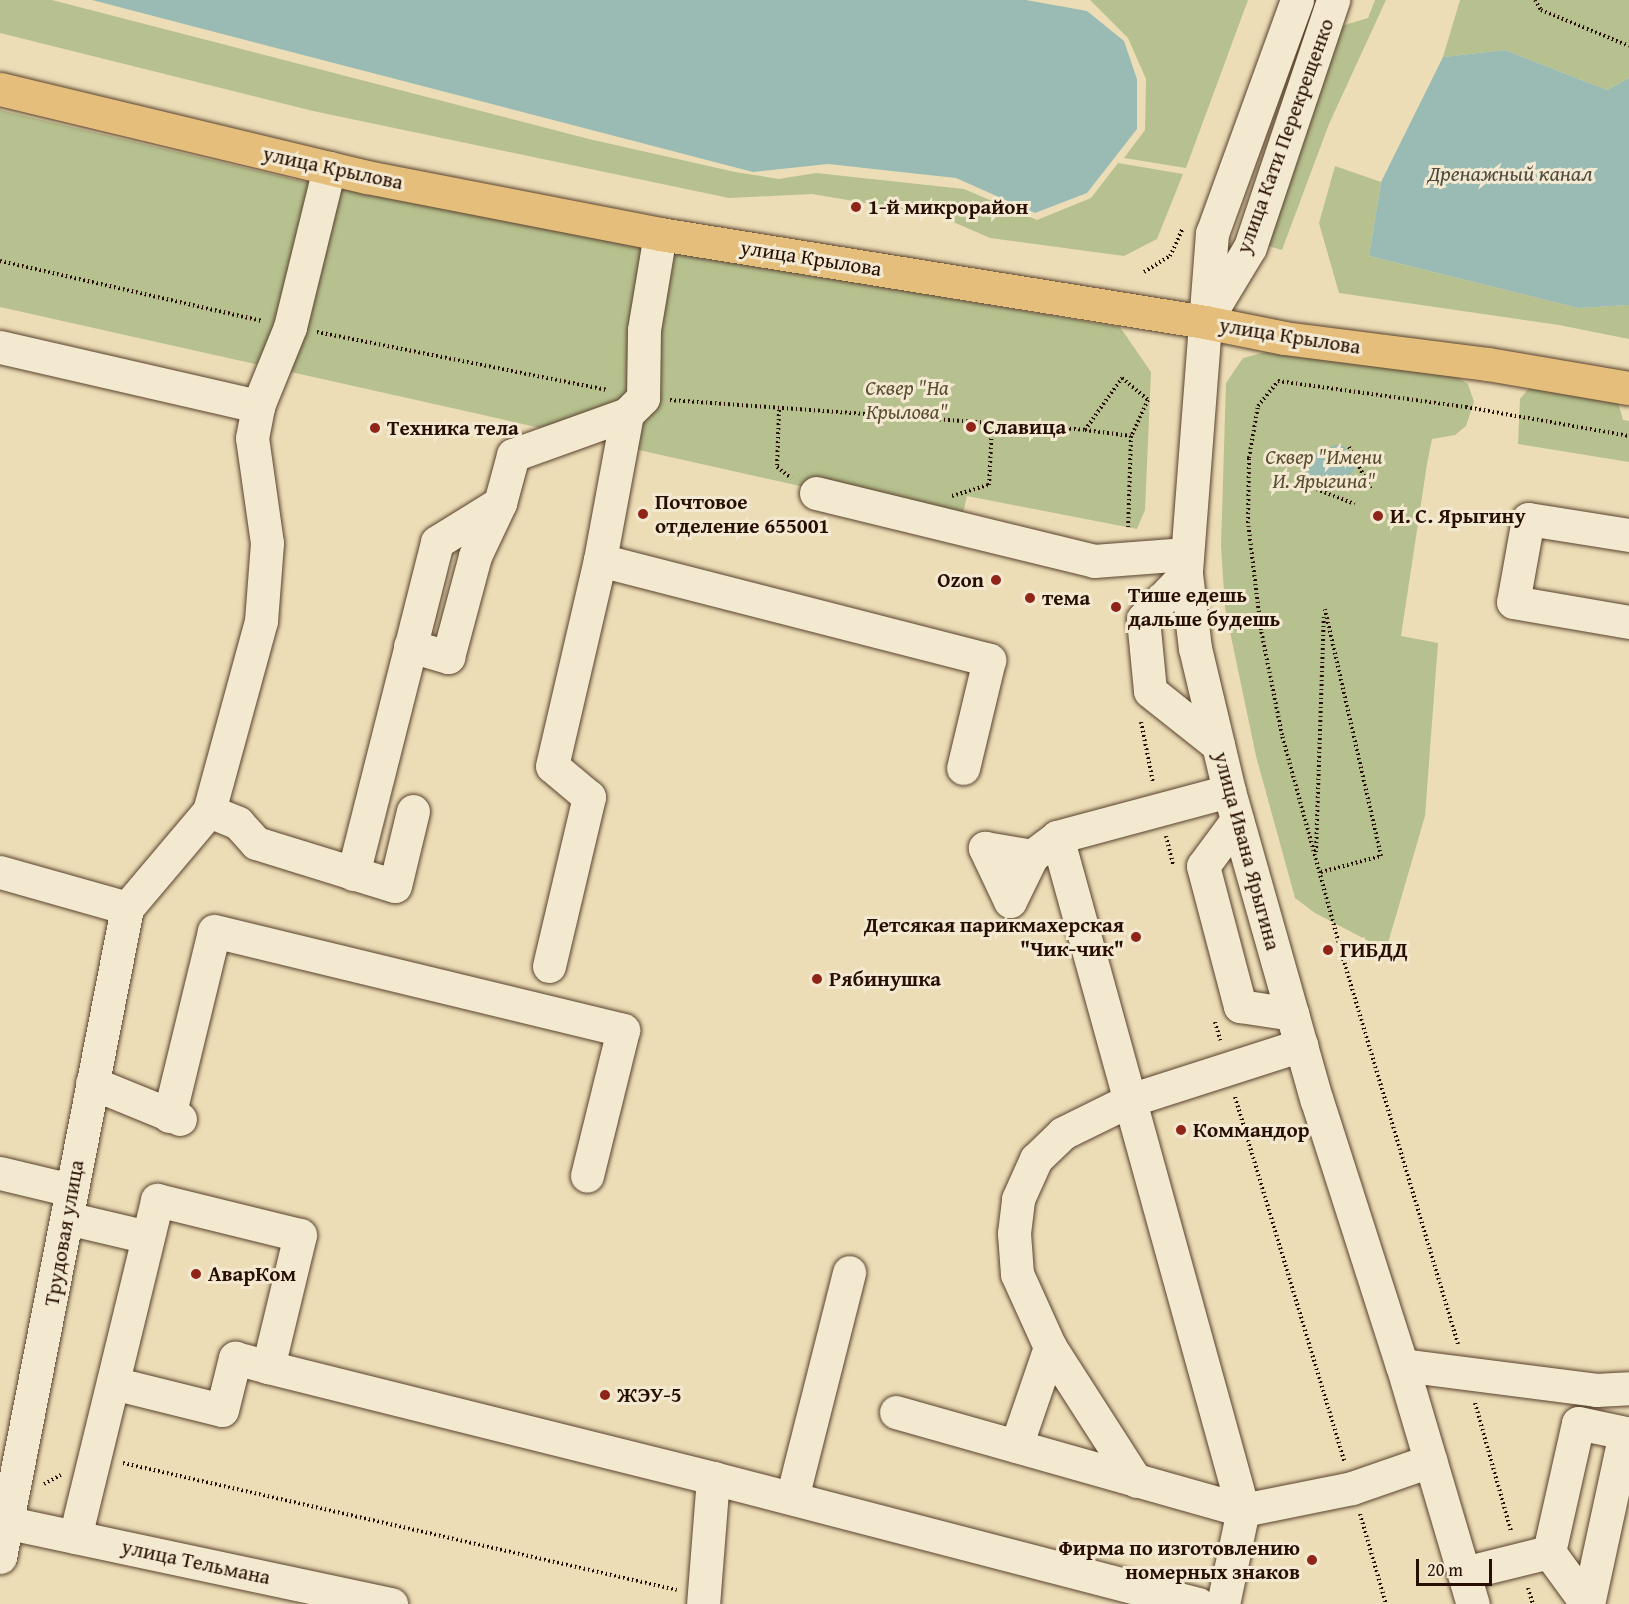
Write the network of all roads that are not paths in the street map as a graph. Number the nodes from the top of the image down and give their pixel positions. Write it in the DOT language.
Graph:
graph roads {
  1 [pos="1296,0"];
  2 [pos="1333,0"];
  3 [pos="0,89"];
  4 [pos="329,168"];
  5 [pos="660,234"];
  6 [pos="1205,322"];
  7 [pos="0,347"];
  8 [pos="1629,388"];
  9 [pos="258,406"];
  10 [pos="635,406"];
  11 [pos="816,493"];
  12 [pos="1629,535"];
  13 [pos="600,560"];
  14 [pos="1186,564"];
  15 [pos="1629,622"];
  16 [pos="1218,745"];
  17 [pos="963,768"];
  18 [pos="1233,806"];
  19 [pos="209,811"];
  20 [pos="413,811"];
  21 [pos="0,872"];
  22 [pos="353,874"];
  23 [pos="127,908"];
  24 [pos="549,966"];
  25 [pos="1292,1014"];
  26 [pos="1301,1045"];
  27 [pos="92,1083"];
  28 [pos="1130,1100"];
  29 [pos="0,1173"];
  30 [pos="587,1176"];
  31 [pos="69,1204"];
  32 [pos="148,1237"];
  33 [pos="849,1272"];
  34 [pos="1050,1347"];
  35 [pos="1402,1365"];
  36 [pos="268,1367"];
  37 [pos="113,1383"];
  38 [pos="1629,1388"];
  39 [pos="896,1412"];
  40 [pos="1016,1446"];
  41 [pos="1430,1461"];
  42 [pos="713,1478"];
  43 [pos="1136,1481"];
  44 [pos="792,1498"];
  45 [pos="1244,1510"];
  46 [pos="4,1522"];
  47 [pos="75,1536"];
  48 [pos="1534,1555"];
  49 [pos="0,1557"];
  50 [pos="1464,1573"];
  51 [pos="703,1600"];
  52 [pos="390,1604"];
  53 [pos="1198,1604"];
  54 [pos="1223,1604"];
  55 [pos="1473,1604"];
  56 [pos="1588,1604"];
  1 -- 6 [label="street, улица Кати Перекрещенко"];
  2 -- 6 [label="street, улица Кати Перекрещенко"];
  3 -- 4 [label="main road, улица Крылова"];
  4 -- 5 [label="main road, улица Крылова"];
  4 -- 9 [label="street"];
  5 -- 6 [label="main road, улица Крылова"];
  5 -- 10 [label="street"];
  6 -- 8 [label="main road, улица Крылова"];
  6 -- 14 [label="street, улица Ивана Ярыгина"];
  7 -- 9 [label="street"];
  9 -- 19 [label="street"];
  10 -- 13 [label="street"];
  10 -- 22 [label="street"];
  11 -- 14 [label="street"];
  12 -- 15 [label="street"];
  13 -- 17 [label="street"];
  13 -- 24 [label="street"];
  14 -- 16 [label="street, улица Ивана Ярыгина"];
  14 -- 16 [label="street"];
  16 -- 18 [label="street, улица Ивана Ярыгина"];
  18 -- 25 [label="street, улица Ивана Ярыгина"];
  18 -- 25 [label="street"];
  18 -- 28 [label="street"];
  19 -- 22 [label="street"];
  19 -- 23 [label="street"];
  20 -- 22 [label="street"];
  21 -- 23 [label="street"];
  23 -- 27 [label="street, Трудовая улица"];
  25 -- 26 [label="street, улица Ивана Ярыгина"];
  26 -- 28 [label="street"];
  26 -- 35 [label="street, улица Ивана Ярыгина"];
  27 -- 30 [label="street"];
  27 -- 31 [label="street, Трудовая улица"];
  28 -- 34 [label="street"];
  28 -- 45 [label="street"];
  29 -- 31 [label="street"];
  31 -- 32 [label="street"];
  31 -- 46 [label="street, Трудовая улица"];
  32 -- 36 [label="street"];
  32 -- 37 [label="street"];
  33 -- 44 [label="street"];
  34 -- 40 [label="street"];
  34 -- 43 [label="street"];
  35 -- 38 [label="street"];
  35 -- 41 [label="street, улица Ивана Ярыгина"];
  36 -- 37 [label="street"];
  36 -- 42 [label="street"];
  37 -- 47 [label="street"];
  39 -- 40 [label="street"];
  40 -- 43 [label="street"];
  41 -- 45 [label="street"];
  41 -- 50 [label="street, улица Ивана Ярыгина"];
  42 -- 44 [label="street"];
  42 -- 51 [label="street"];
  43 -- 45 [label="street"];
  44 -- 53 [label="street"];
  45 -- 54 [label="street"];
  46 -- 47 [label="street, улица Тельмана"];
  46 -- 49 [label="street, Трудовая улица"];
  47 -- 52 [label="street, улица Тельмана"];
  48 -- 50 [label="street"];
  48 -- 56 [label="street"];
  48 -- 56 [label="street"];
  50 -- 55 [label="street, улица Ивана Ярыгина"];
}
